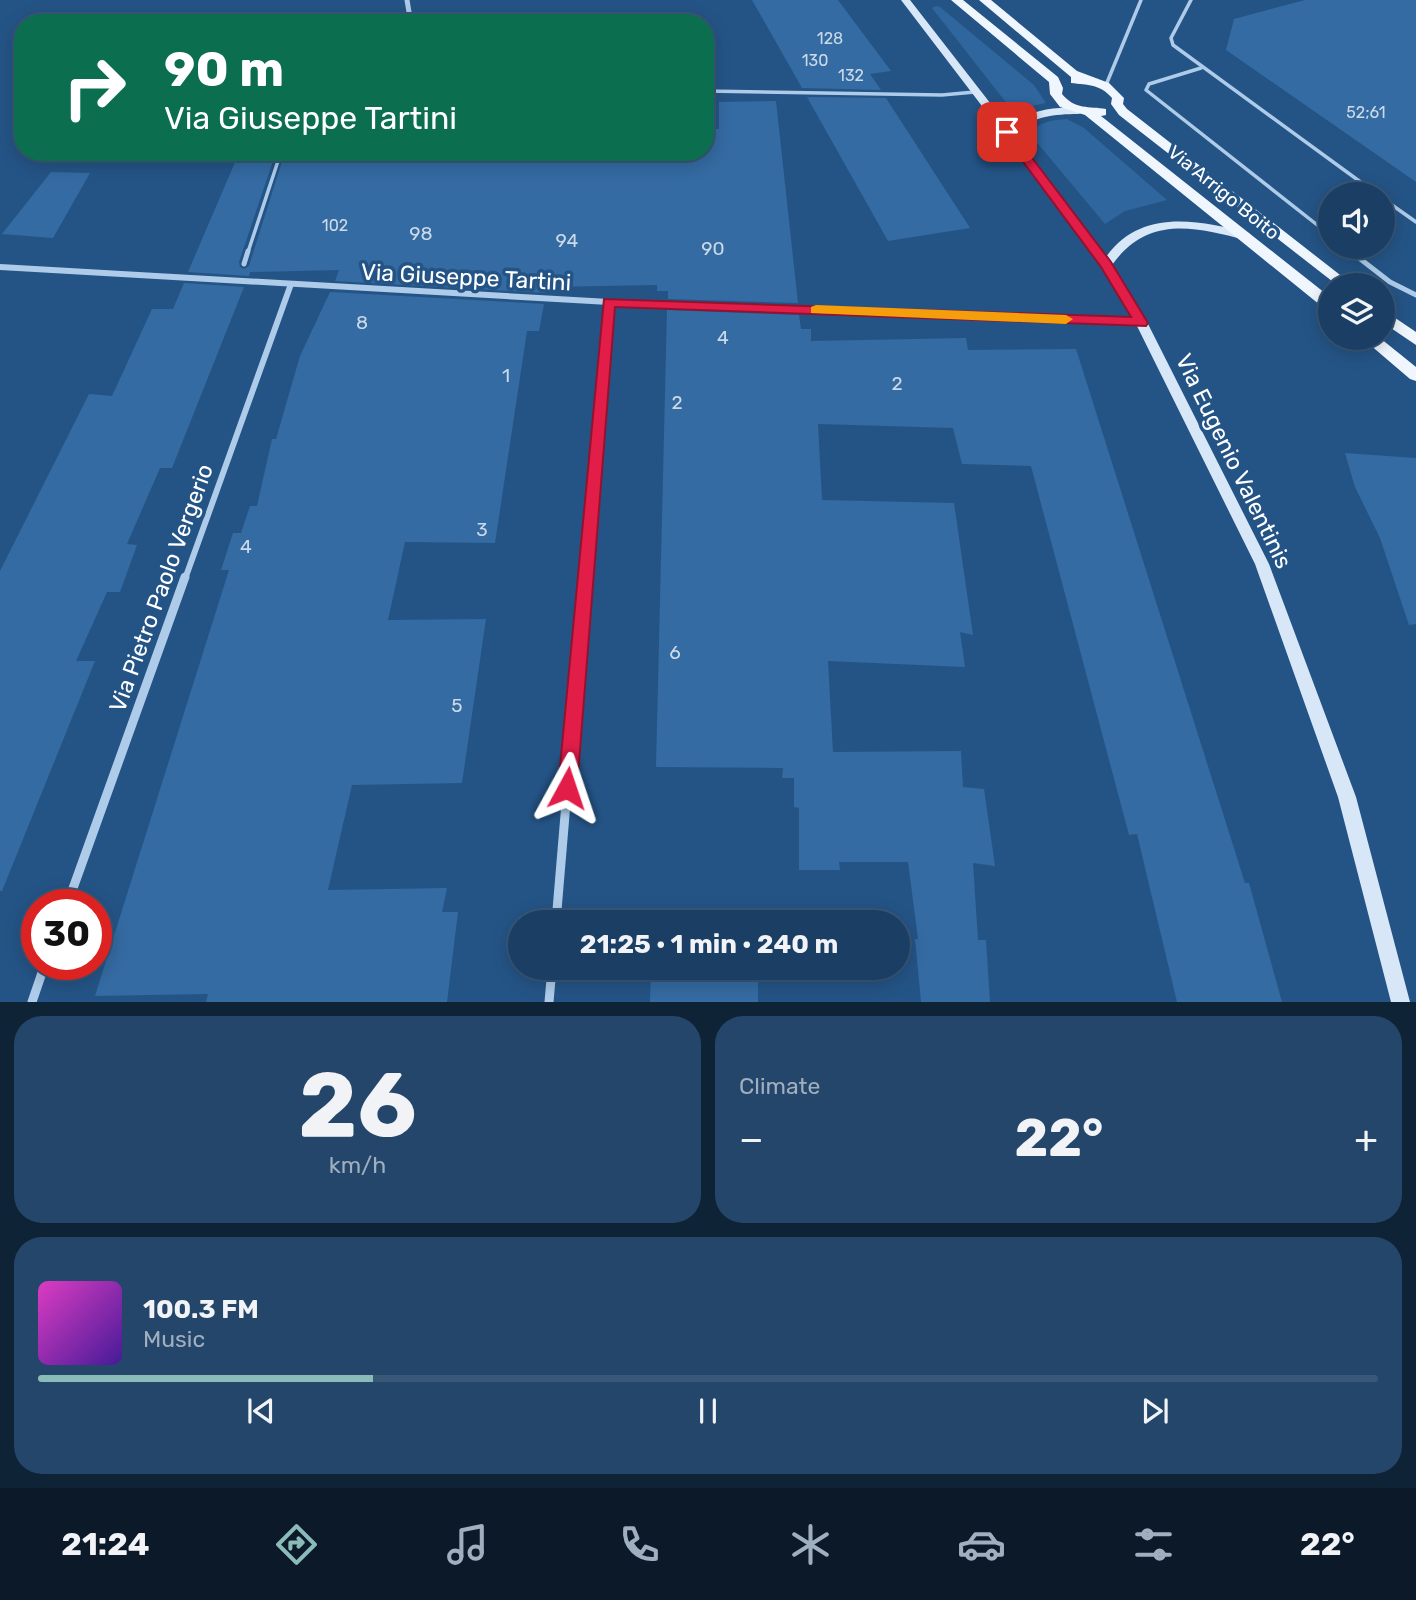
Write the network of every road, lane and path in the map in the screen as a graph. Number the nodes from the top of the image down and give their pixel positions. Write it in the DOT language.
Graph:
graph roads {
  1 [pos="905,0"];
  2 [pos="956,0"];
  3 [pos="1141,0"];
  4 [pos="1191,0"];
  5 [pos="988,1"];
  6 [pos="1202,68"];
  7 [pos="1084,79"];
  8 [pos="1106,85"];
  9 [pos="1057,88"];
  10 [pos="714,91"];
  11 [pos="975,92"];
  12 [pos="1117,104"];
  13 [pos="1084,112"];
  14 [pos="1007,132"];
  15 [pos="278,161"];
  16 [pos="1360,182"];
  17 [pos="1395,207"];
  18 [pos="1416,222"];
  19 [pos="1318,226"];
  20 [pos="1246,237"];
  21 [pos="1360,259"];
  22 [pos="244,264"];
  23 [pos="1106,265"];
  24 [pos="0,267"];
  25 [pos="1331,273"];
  26 [pos="291,284"];
  27 [pos="1318,295"];
  28 [pos="1416,295"];
  29 [pos="609,302"];
  30 [pos="1141,323"];
  31 [pos="1395,324"];
  32 [pos="1416,340"];
  33 [pos="1385,350"];
  34 [pos="1416,375"];
  35 [pos="73,889"];
  36 [pos="557,910"];
  37 [pos="40,980"];
  38 [pos="551,980"];
  39 [pos="32,1002"];
  40 [pos="549,1002"];
  41 [pos="1401,1002"];
  1 -- 11 [label="main road, Via Eugenio Valentinis"];
  2 -- 9 [label="main road"];
  3 -- 8 [label="lane"];
  4 -- 6 [label="lane"];
  5 -- 7 [label="main road"];
  6 -- 16 [label="lane"];
  6 -- 19 [label="lane"];
  7 -- 8 [label="main road"];
  7 -- 9 [label="main road"];
  8 -- 12 [label="main road, Via Arrigo Boito"];
  9 -- 13 [label="main road, Via Arrigo Boito"];
  10 -- 11 [label="lane"];
  11 -- 14 [label="main road, Via Eugenio Valentinis"];
  12 -- 13 [label="main road"];
  12 -- 25 [label="main road, Via Arrigo Boito"];
  13 -- 14 [label="main road"];
  13 -- 20 [label="main road, Via Arrigo Boito"];
  14 -- 23 [label="main road, Via Eugenio Valentinis"];
  15 -- 22 [label="lane"];
  17 -- 18 [label="lane"];
  20 -- 23 [label="main road"];
  20 -- 27 [label="main road, Via Arrigo Boito"];
  21 -- 28 [label="lane"];
  23 -- 30 [label="main road, Via Eugenio Valentinis"];
  24 -- 26 [label="street, Via Giuseppe Tartini"];
  26 -- 29 [label="street, Via Giuseppe Tartini"];
  26 -- 35 [label="street, Via Pietro Paolo Vergerio"];
  29 -- 30 [label="street, Via Giuseppe Tartini"];
  29 -- 36 [label="street"];
  30 -- 41 [label="main road, Via Eugenio Valentinis"];
  31 -- 32 [label="main road"];
  33 -- 34 [label="main road"];
  37 -- 39 [label="street"];
  38 -- 40 [label="street"];
}
